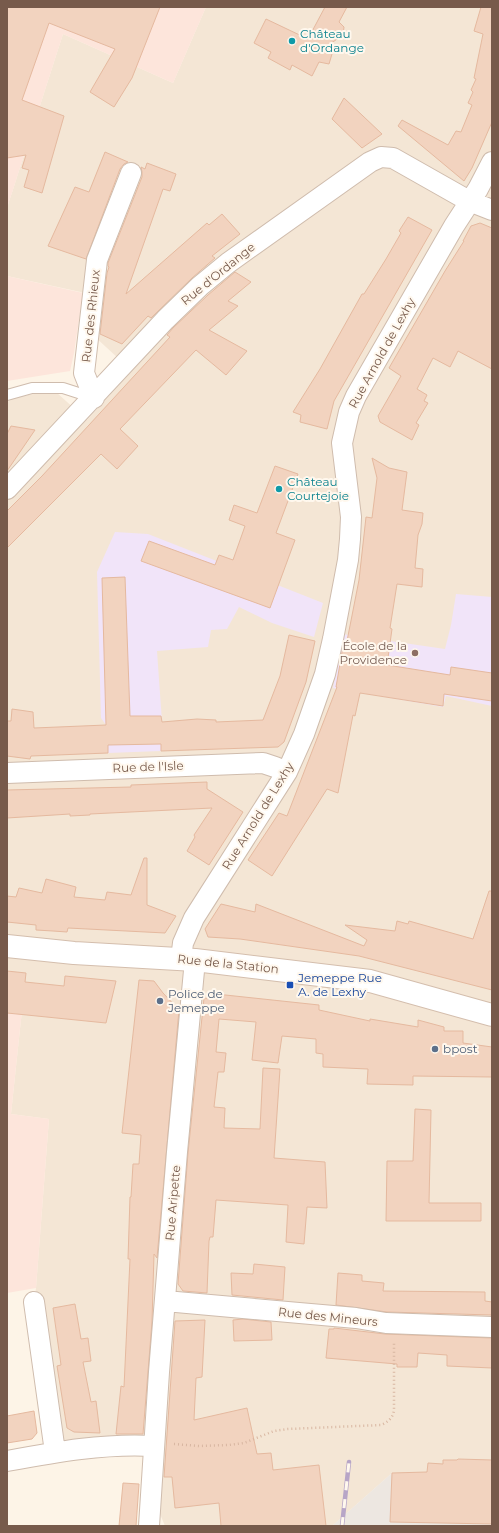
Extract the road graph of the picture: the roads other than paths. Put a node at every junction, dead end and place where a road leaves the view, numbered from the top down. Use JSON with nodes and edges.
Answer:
{"nodes":[{"id":1,"x":492,"y":162,"type":"edge"},
{"id":2,"x":131,"y":173,"type":"dead end"},
{"id":3,"x":469,"y":201,"type":"junction"},
{"id":4,"x":492,"y":210,"type":"edge"},
{"id":5,"x":7,"y":395,"type":"edge"},
{"id":6,"x":94,"y":398,"type":"junction"},
{"id":7,"x":7,"y":489,"type":"edge"},
{"id":8,"x":287,"y":772,"type":"junction"},
{"id":9,"x":7,"y":773,"type":"edge"},
{"id":10,"x":7,"y":946,"type":"edge"},
{"id":11,"x":188,"y":959,"type":"junction"},
{"id":12,"x":492,"y":1015,"type":"edge"},
{"id":13,"x":165,"y":1301,"type":"junction"},
{"id":14,"x":34,"y":1302,"type":"dead end"},
{"id":15,"x":492,"y":1327,"type":"edge"},
{"id":16,"x":154,"y":1444,"type":"junction"},
{"id":17,"x":55,"y":1452,"type":"junction"},
{"id":18,"x":7,"y":1461,"type":"edge"},
{"id":19,"x":149,"y":1526,"type":"edge"}],
"edges":[{"from":1,"to":3,"type":"street","name":"Rue Arnold de Lexhy"},
{"from":2,"to":6,"type":"street","name":"Rue des Rhieux"},
{"from":3,"to":4,"type":"street","name":"Rue d'Ordange"},
{"from":3,"to":6,"type":"street","name":"Rue d'Ordange"},
{"from":3,"to":8,"type":"street","name":"Rue Arnold de Lexhy"},
{"from":5,"to":6,"type":"lane"},
{"from":6,"to":7,"type":"street","name":"Rue d'Ordange"},
{"from":8,"to":9,"type":"street","name":"Rue de l'Isle"},
{"from":8,"to":11,"type":"street","name":"Rue Arnold de Lexhy"},
{"from":10,"to":11,"type":"street","name":"Rue de la Station"},
{"from":11,"to":12,"type":"street","name":"Rue de la Station"},
{"from":11,"to":13,"type":"street","name":"Rue Aripette"},
{"from":13,"to":15,"type":"street","name":"Rue des Mineurs"},
{"from":13,"to":16,"type":"street","name":"Rue Aripette"},
{"from":14,"to":17,"type":"street"},
{"from":16,"to":17,"type":"street"},
{"from":16,"to":19,"type":"street","name":"Rue Aripette"},
{"from":17,"to":18,"type":"street"}]}
